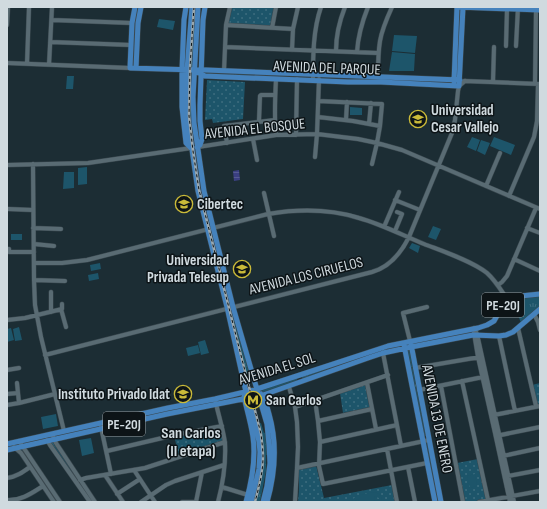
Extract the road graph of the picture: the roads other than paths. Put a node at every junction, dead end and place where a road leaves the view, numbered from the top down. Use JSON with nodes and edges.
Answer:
{"nodes":[{"id":1,"x":8,"y":7,"type":"edge"},
{"id":2,"x":29,"y":7,"type":"edge"},
{"id":3,"x":52,"y":7,"type":"edge"},
{"id":4,"x":135,"y":7,"type":"edge"},
{"id":5,"x":141,"y":7,"type":"edge"},
{"id":6,"x":186,"y":7,"type":"edge"},
{"id":7,"x":192,"y":7,"type":"edge"},
{"id":8,"x":198,"y":7,"type":"edge"},
{"id":9,"x":205,"y":7,"type":"edge"},
{"id":10,"x":230,"y":7,"type":"edge"},
{"id":11,"x":276,"y":7,"type":"edge"},
{"id":12,"x":298,"y":7,"type":"edge"},
{"id":13,"x":321,"y":7,"type":"edge"},
{"id":14,"x":345,"y":7,"type":"edge"},
{"id":15,"x":368,"y":7,"type":"edge"},
{"id":16,"x":392,"y":7,"type":"edge"},
{"id":17,"x":459,"y":7,"type":"edge"},
{"id":18,"x":518,"y":8,"type":"edge"},
{"id":19,"x":507,"y":9,"type":"junction"},
{"id":20,"x":538,"y":10,"type":"edge"},
{"id":21,"x":52,"y":20,"type":"junction"},
{"id":22,"x":132,"y":23,"type":"junction"},
{"id":23,"x":7,"y":25,"type":"edge"},
{"id":24,"x":226,"y":25,"type":"junction"},
{"id":25,"x":272,"y":28,"type":"junction"},
{"id":26,"x":293,"y":29,"type":"junction"},
{"id":27,"x":50,"y":42,"type":"junction"},
{"id":28,"x":131,"y":45,"type":"junction"},
{"id":29,"x":506,"y":46,"type":"dead end"},
{"id":30,"x":516,"y":46,"type":"dead end"},
{"id":31,"x":225,"y":47,"type":"junction"},
{"id":32,"x":494,"y":47,"type":"dead end"},
{"id":33,"x":292,"y":50,"type":"junction"},
{"id":34,"x":313,"y":50,"type":"junction"},
{"id":35,"x":336,"y":51,"type":"junction"},
{"id":36,"x":357,"y":52,"type":"junction"},
{"id":37,"x":378,"y":53,"type":"junction"},
{"id":38,"x":7,"y":63,"type":"edge"},
{"id":39,"x":27,"y":64,"type":"junction"},
{"id":40,"x":49,"y":65,"type":"junction"},
{"id":41,"x":133,"y":68,"type":"junction"},
{"id":42,"x":184,"y":70,"type":"junction"},
{"id":43,"x":194,"y":70,"type":"junction"},
{"id":44,"x":224,"y":70,"type":"junction"},
{"id":45,"x":201,"y":72,"type":"junction"},
{"id":46,"x":316,"y":77,"type":"junction"},
{"id":47,"x":378,"y":77,"type":"junction"},
{"id":48,"x":276,"y":79,"type":"junction"},
{"id":49,"x":297,"y":80,"type":"junction"},
{"id":50,"x":424,"y":81,"type":"junction"},
{"id":51,"x":493,"y":82,"type":"junction"},
{"id":52,"x":458,"y":84,"type":"junction"},
{"id":53,"x":538,"y":84,"type":"edge"},
{"id":54,"x":539,"y":94,"type":"edge"},
{"id":55,"x":275,"y":95,"type":"junction"},
{"id":56,"x":318,"y":101,"type":"junction"},
{"id":57,"x":347,"y":102,"type":"junction"},
{"id":58,"x":371,"y":103,"type":"junction"},
{"id":59,"x":539,"y":108,"type":"edge"},
{"id":60,"x":318,"y":117,"type":"junction"},
{"id":61,"x":275,"y":120,"type":"junction"},
{"id":62,"x":346,"y":120,"type":"junction"},
{"id":63,"x":259,"y":121,"type":"junction"},
{"id":64,"x":538,"y":121,"type":"edge"},
{"id":65,"x":369,"y":124,"type":"junction"},
{"id":66,"x":380,"y":126,"type":"junction"},
{"id":67,"x":317,"y":134,"type":"junction"},
{"id":68,"x":296,"y":135,"type":"junction"},
{"id":69,"x":276,"y":136,"type":"junction"},
{"id":70,"x":253,"y":139,"type":"junction"},
{"id":71,"x":227,"y":143,"type":"junction"},
{"id":72,"x":377,"y":143,"type":"junction"},
{"id":73,"x":197,"y":147,"type":"junction"},
{"id":74,"x":191,"y":148,"type":"junction"},
{"id":75,"x":500,"y":153,"type":"dead end"},
{"id":76,"x":315,"y":156,"type":"dead end"},
{"id":77,"x":257,"y":160,"type":"dead end"},
{"id":78,"x":7,"y":164,"type":"edge"},
{"id":79,"x":33,"y":164,"type":"junction"},
{"id":80,"x":372,"y":164,"type":"dead end"},
{"id":81,"x":439,"y":166,"type":"junction"},
{"id":82,"x":198,"y":171,"type":"junction"},
{"id":83,"x":486,"y":186,"type":"junction"},
{"id":84,"x":399,"y":192,"type":"dead end"},
{"id":85,"x":264,"y":193,"type":"dead end"},
{"id":86,"x":509,"y":196,"type":"junction"},
{"id":87,"x":395,"y":200,"type":"junction"},
{"id":88,"x":538,"y":209,"type":"edge"},
{"id":89,"x":8,"y":210,"type":"dead end"},
{"id":90,"x":33,"y":210,"type":"junction"},
{"id":91,"x":209,"y":210,"type":"junction"},
{"id":92,"x":420,"y":210,"type":"junction"},
{"id":93,"x":203,"y":212,"type":"junction"},
{"id":94,"x":398,"y":212,"type":"dead end"},
{"id":95,"x":268,"y":214,"type":"junction"},
{"id":96,"x":384,"y":227,"type":"junction"},
{"id":97,"x":33,"y":228,"type":"junction"},
{"id":98,"x":214,"y":228,"type":"junction"},
{"id":99,"x":527,"y":228,"type":"junction"},
{"id":100,"x":61,"y":229,"type":"dead end"},
{"id":101,"x":208,"y":230,"type":"junction"},
{"id":102,"x":394,"y":231,"type":"junction"},
{"id":103,"x":540,"y":233,"type":"edge"},
{"id":104,"x":274,"y":236,"type":"dead end"},
{"id":105,"x":409,"y":237,"type":"junction"},
{"id":106,"x":34,"y":244,"type":"junction"},
{"id":107,"x":54,"y":246,"type":"dead end"},
{"id":108,"x":7,"y":248,"type":"edge"},
{"id":109,"x":34,"y":252,"type":"junction"},
{"id":110,"x":514,"y":259,"type":"junction"},
{"id":111,"x":34,"y":263,"type":"junction"},
{"id":112,"x":540,"y":269,"type":"edge"},
{"id":113,"x":34,"y":280,"type":"junction"},
{"id":114,"x":65,"y":281,"type":"dead end"},
{"id":115,"x":498,"y":285,"type":"junction"},
{"id":116,"x":51,"y":292,"type":"dead end"},
{"id":117,"x":540,"y":294,"type":"edge"},
{"id":118,"x":507,"y":299,"type":"junction"},
{"id":119,"x":234,"y":307,"type":"junction"},
{"id":120,"x":427,"y":307,"type":"dead end"},
{"id":121,"x":227,"y":308,"type":"junction"},
{"id":122,"x":540,"y":309,"type":"edge"},
{"id":123,"x":51,"y":312,"type":"junction"},
{"id":124,"x":534,"y":314,"type":"junction"},
{"id":125,"x":36,"y":316,"type":"junction"},
{"id":126,"x":7,"y":320,"type":"edge"},
{"id":127,"x":66,"y":327,"type":"dead end"},
{"id":128,"x":474,"y":328,"type":"junction"},
{"id":129,"x":518,"y":328,"type":"junction"},
{"id":130,"x":540,"y":330,"type":"edge"},
{"id":131,"x":475,"y":334,"type":"junction"},
{"id":132,"x":499,"y":336,"type":"junction"},
{"id":133,"x":403,"y":342,"type":"junction"},
{"id":134,"x":411,"y":344,"type":"junction"},
{"id":135,"x":404,"y":348,"type":"junction"},
{"id":136,"x":383,"y":353,"type":"junction"},
{"id":137,"x":45,"y":356,"type":"junction"},
{"id":138,"x":479,"y":357,"type":"junction"},
{"id":139,"x":19,"y":368,"type":"dead end"},
{"id":140,"x":415,"y":368,"type":"junction"},
{"id":141,"x":7,"y":370,"type":"edge"},
{"id":142,"x":388,"y":375,"type":"junction"},
{"id":143,"x":299,"y":376,"type":"junction"},
{"id":144,"x":483,"y":378,"type":"junction"},
{"id":145,"x":462,"y":381,"type":"junction"},
{"id":146,"x":17,"y":382,"type":"dead end"},
{"id":147,"x":302,"y":382,"type":"junction"},
{"id":148,"x":367,"y":383,"type":"junction"},
{"id":149,"x":441,"y":386,"type":"junction"},
{"id":150,"x":289,"y":387,"type":"junction"},
{"id":151,"x":257,"y":389,"type":"junction"},
{"id":152,"x":419,"y":390,"type":"junction"},
{"id":153,"x":245,"y":392,"type":"junction"},
{"id":154,"x":18,"y":393,"type":"junction"},
{"id":155,"x":7,"y":394,"type":"edge"},
{"id":156,"x":55,"y":394,"type":"junction"},
{"id":157,"x":261,"y":396,"type":"junction"},
{"id":158,"x":246,"y":399,"type":"junction"},
{"id":159,"x":315,"y":400,"type":"junction"},
{"id":160,"x":216,"y":402,"type":"junction"},
{"id":161,"x":19,"y":403,"type":"junction"},
{"id":162,"x":7,"y":405,"type":"edge"},
{"id":163,"x":538,"y":406,"type":"edge"},
{"id":164,"x":294,"y":407,"type":"junction"},
{"id":165,"x":372,"y":409,"type":"junction"},
{"id":166,"x":515,"y":410,"type":"junction"},
{"id":167,"x":494,"y":415,"type":"junction"},
{"id":168,"x":318,"y":421,"type":"junction"},
{"id":169,"x":397,"y":425,"type":"junction"},
{"id":170,"x":101,"y":426,"type":"junction"},
{"id":171,"x":222,"y":426,"type":"junction"},
{"id":172,"x":540,"y":427,"type":"edge"},
{"id":173,"x":376,"y":429,"type":"junction"},
{"id":174,"x":64,"y":431,"type":"junction"},
{"id":175,"x":52,"y":434,"type":"junction"},
{"id":176,"x":46,"y":435,"type":"junction"},
{"id":177,"x":497,"y":436,"type":"junction"},
{"id":178,"x":54,"y":440,"type":"junction"},
{"id":179,"x":48,"y":441,"type":"junction"},
{"id":180,"x":426,"y":441,"type":"junction"},
{"id":181,"x":16,"y":442,"type":"junction"},
{"id":182,"x":225,"y":442,"type":"junction"},
{"id":183,"x":320,"y":442,"type":"junction"},
{"id":184,"x":7,"y":444,"type":"edge"},
{"id":185,"x":401,"y":446,"type":"junction"},
{"id":186,"x":24,"y":447,"type":"junction"},
{"id":187,"x":540,"y":448,"type":"edge"},
{"id":188,"x":16,"y":449,"type":"junction"},
{"id":189,"x":387,"y":449,"type":"junction"},
{"id":190,"x":7,"y":450,"type":"edge"},
{"id":191,"x":107,"y":451,"type":"junction"},
{"id":192,"x":503,"y":456,"type":"junction"},
{"id":193,"x":427,"y":462,"type":"junction"},
{"id":194,"x":319,"y":463,"type":"junction"},
{"id":195,"x":224,"y":465,"type":"junction"},
{"id":196,"x":30,"y":467,"type":"junction"},
{"id":197,"x":408,"y":467,"type":"junction"},
{"id":198,"x":297,"y":468,"type":"junction"},
{"id":199,"x":134,"y":470,"type":"junction"},
{"id":200,"x":391,"y":470,"type":"junction"},
{"id":201,"x":540,"y":470,"type":"edge"},
{"id":202,"x":202,"y":472,"type":"junction"},
{"id":203,"x":111,"y":474,"type":"junction"},
{"id":204,"x":104,"y":475,"type":"junction"},
{"id":205,"x":508,"y":476,"type":"junction"},
{"id":206,"x":7,"y":478,"type":"edge"},
{"id":207,"x":140,"y":479,"type":"junction"},
{"id":208,"x":80,"y":480,"type":"junction"},
{"id":209,"x":43,"y":486,"type":"junction"},
{"id":210,"x":222,"y":487,"type":"junction"},
{"id":211,"x":540,"y":491,"type":"edge"},
{"id":212,"x":117,"y":494,"type":"junction"},
{"id":213,"x":248,"y":495,"type":"junction"},
{"id":214,"x":151,"y":496,"type":"junction"},
{"id":215,"x":510,"y":496,"type":"junction"},
{"id":216,"x":24,"y":498,"type":"junction"},
{"id":217,"x":7,"y":500,"type":"edge"},
{"id":218,"x":488,"y":500,"type":"junction"},
{"id":219,"x":26,"y":502,"type":"edge"},
{"id":220,"x":54,"y":502,"type":"edge"},
{"id":221,"x":60,"y":502,"type":"edge"},
{"id":222,"x":90,"y":502,"type":"edge"},
{"id":223,"x":95,"y":502,"type":"edge"},
{"id":224,"x":123,"y":502,"type":"edge"},
{"id":225,"x":141,"y":502,"type":"edge"},
{"id":226,"x":155,"y":502,"type":"edge"},
{"id":227,"x":182,"y":502,"type":"edge"},
{"id":228,"x":195,"y":502,"type":"edge"},
{"id":229,"x":218,"y":502,"type":"edge"},
{"id":230,"x":246,"y":502,"type":"edge"},
{"id":231,"x":251,"y":502,"type":"edge"},
{"id":232,"x":263,"y":502,"type":"edge"},
{"id":233,"x":267,"y":502,"type":"edge"},
{"id":234,"x":295,"y":502,"type":"edge"},
{"id":235,"x":396,"y":502,"type":"edge"},
{"id":236,"x":415,"y":502,"type":"edge"},
{"id":237,"x":435,"y":502,"type":"edge"},
{"id":238,"x":441,"y":502,"type":"edge"},
{"id":239,"x":463,"y":502,"type":"edge"},
{"id":240,"x":479,"y":502,"type":"edge"},
{"id":241,"x":510,"y":502,"type":"edge"},
{"id":242,"x":514,"y":502,"type":"edge"}],
"edges":[{"from":1,"to":23,"type":"street"},
{"from":2,"to":39,"type":"street"},
{"from":3,"to":21,"type":"street"},
{"from":4,"to":22,"type":"main road"},
{"from":5,"to":41,"type":"main road"},
{"from":6,"to":42,"type":"main road"},
{"from":7,"to":42,"type":"main road"},
{"from":8,"to":43,"type":"main road"},
{"from":9,"to":45,"type":"main road"},
{"from":10,"to":24,"type":"street"},
{"from":11,"to":25,"type":"street"},
{"from":12,"to":26,"type":"street"},
{"from":13,"to":34,"type":"street"},
{"from":14,"to":35,"type":"street"},
{"from":15,"to":36,"type":"street"},
{"from":16,"to":37,"type":"street"},
{"from":17,"to":19,"type":"main road"},
{"from":17,"to":52,"type":"main road","name":"AVENIDA LOS CIRUELOS"},
{"from":18,"to":19,"type":"main road"},
{"from":18,"to":20,"type":"main road"},
{"from":18,"to":30,"type":"street"},
{"from":19,"to":29,"type":"street"},
{"from":20,"to":53,"type":"street"},
{"from":21,"to":22,"type":"street"},
{"from":21,"to":27,"type":"street"},
{"from":22,"to":28,"type":"main road"},
{"from":24,"to":25,"type":"street"},
{"from":24,"to":31,"type":"street"},
{"from":25,"to":26,"type":"street"},
{"from":26,"to":33,"type":"street"},
{"from":27,"to":28,"type":"street"},
{"from":27,"to":40,"type":"street"},
{"from":28,"to":41,"type":"main road"},
{"from":31,"to":33,"type":"street"},
{"from":31,"to":44,"type":"street"},
{"from":32,"to":51,"type":"street"},
{"from":33,"to":34,"type":"street"},
{"from":34,"to":35,"type":"street"},
{"from":34,"to":46,"type":"street"},
{"from":35,"to":36,"type":"street"},
{"from":36,"to":37,"type":"street"},
{"from":37,"to":47,"type":"street"},
{"from":38,"to":39,"type":"street","name":"AVENIDA DEL PARQUE"},
{"from":39,"to":40,"type":"street","name":"AVENIDA DEL PARQUE"},
{"from":40,"to":41,"type":"street","name":"AVENIDA DEL PARQUE"},
{"from":41,"to":42,"type":"main road","name":"AVENIDA DEL PARQUE"},
{"from":42,"to":43,"type":"main road","name":"AVENIDA DEL PARQUE"},
{"from":42,"to":74,"type":"main road"},
{"from":43,"to":45,"type":"main road","name":"AVENIDA DEL PARQUE"},
{"from":43,"to":73,"type":"main road"},
{"from":44,"to":45,"type":"main road","name":"AVENIDA DEL PARQUE"},
{"from":44,"to":46,"type":"main road","name":"AVENIDA DEL PARQUE"},
{"from":45,"to":48,"type":"main road","name":"AVENIDA DEL PARQUE"},
{"from":45,"to":73,"type":"main road"},
{"from":46,"to":47,"type":"main road","name":"AVENIDA DEL PARQUE"},
{"from":46,"to":49,"type":"main road","name":"AVENIDA DEL PARQUE"},
{"from":46,"to":50,"type":"main road","name":"AVENIDA DEL PARQUE"},
{"from":46,"to":56,"type":"street"},
{"from":47,"to":50,"type":"main road","name":"AVENIDA DEL PARQUE"},
{"from":48,"to":49,"type":"main road","name":"AVENIDA DEL PARQUE"},
{"from":48,"to":55,"type":"street"},
{"from":49,"to":68,"type":"street"},
{"from":50,"to":52,"type":"main road","name":"AVENIDA DEL PARQUE"},
{"from":51,"to":52,"type":"street"},
{"from":51,"to":53,"type":"street"},
{"from":52,"to":81,"type":"street","name":"AVENIDA LOS CIRUELOS"},
{"from":53,"to":54,"type":"street"},
{"from":54,"to":59,"type":"street"},
{"from":55,"to":61,"type":"street"},
{"from":55,"to":63,"type":"street"},
{"from":56,"to":57,"type":"street"},
{"from":56,"to":60,"type":"street"},
{"from":57,"to":58,"type":"street"},
{"from":57,"to":62,"type":"street"},
{"from":58,"to":65,"type":"street"},
{"from":58,"to":66,"type":"street"},
{"from":59,"to":64,"type":"street"},
{"from":60,"to":62,"type":"street"},
{"from":60,"to":67,"type":"street"},
{"from":61,"to":63,"type":"street"},
{"from":61,"to":69,"type":"street"},
{"from":62,"to":65,"type":"street"},
{"from":63,"to":71,"type":"street"},
{"from":64,"to":86,"type":"street"},
{"from":65,"to":66,"type":"street"},
{"from":66,"to":72,"type":"street"},
{"from":67,"to":68,"type":"street","name":"AVENIDA EL BOSQUE"},
{"from":67,"to":72,"type":"street","name":"AVENIDA EL BOSQUE"},
{"from":67,"to":76,"type":"street"},
{"from":68,"to":69,"type":"street","name":"AVENIDA EL BOSQUE"},
{"from":69,"to":70,"type":"street","name":"AVENIDA EL BOSQUE"},
{"from":70,"to":71,"type":"street","name":"AVENIDA EL BOSQUE"},
{"from":70,"to":77,"type":"street"},
{"from":71,"to":73,"type":"street","name":"AVENIDA EL BOSQUE"},
{"from":72,"to":80,"type":"street"},
{"from":72,"to":81,"type":"street","name":"AVENIDA EL BOSQUE"},
{"from":73,"to":74,"type":"street","name":"AVENIDA EL BOSQUE"},
{"from":73,"to":82,"type":"main road"},
{"from":74,"to":79,"type":"street","name":"AVENIDA EL BOSQUE"},
{"from":74,"to":82,"type":"main road"},
{"from":75,"to":83,"type":"street"},
{"from":78,"to":79,"type":"street","name":"AVENIDA EL BOSQUE"},
{"from":79,"to":90,"type":"street"},
{"from":81,"to":83,"type":"street","name":"AVENIDA EL BOSQUE"},
{"from":81,"to":92,"type":"street","name":"AVENIDA LOS CIRUELOS"},
{"from":82,"to":91,"type":"main road"},
{"from":82,"to":93,"type":"main road"},
{"from":83,"to":86,"type":"street","name":"AVENIDA EL BOSQUE"},
{"from":84,"to":87,"type":"street"},
{"from":85,"to":95,"type":"street"},
{"from":86,"to":88,"type":"street","name":"AVENIDA EL BOSQUE"},
{"from":87,"to":92,"type":"street"},
{"from":87,"to":96,"type":"street"},
{"from":88,"to":99,"type":"street"},
{"from":89,"to":90,"type":"street"},
{"from":90,"to":97,"type":"street"},
{"from":91,"to":93,"type":"main road"},
{"from":91,"to":98,"type":"main road"},
{"from":92,"to":105,"type":"street","name":"AVENIDA LOS CIRUELOS"},
{"from":93,"to":101,"type":"main road"},
{"from":94,"to":102,"type":"street"},
{"from":95,"to":96,"type":"street"},
{"from":95,"to":98,"type":"street"},
{"from":95,"to":104,"type":"street"},
{"from":96,"to":102,"type":"street"},
{"from":97,"to":100,"type":"street"},
{"from":97,"to":106,"type":"street"},
{"from":98,"to":101,"type":"street"},
{"from":98,"to":119,"type":"main road"},
{"from":99,"to":103,"type":"street"},
{"from":99,"to":110,"type":"street"},
{"from":101,"to":111,"type":"street"},
{"from":101,"to":121,"type":"main road"},
{"from":102,"to":105,"type":"street"},
{"from":105,"to":115,"type":"street"},
{"from":105,"to":119,"type":"street","name":"AVENIDA LOS CIRUELOS"},
{"from":106,"to":107,"type":"street"},
{"from":106,"to":109,"type":"street"},
{"from":108,"to":109,"type":"street"},
{"from":109,"to":111,"type":"street"},
{"from":110,"to":112,"type":"street"},
{"from":110,"to":115,"type":"street"},
{"from":111,"to":113,"type":"street"},
{"from":113,"to":114,"type":"street"},
{"from":113,"to":125,"type":"street"},
{"from":115,"to":118,"type":"street"},
{"from":116,"to":123,"type":"street"},
{"from":117,"to":118,"type":"main road","number":"PE-20J"},
{"from":118,"to":128,"type":"main road","name":"AVENIDA EL SOL","number":"PE-20J"},
{"from":119,"to":121,"type":"street","name":"AVENIDA LOS CIRUELOS"},
{"from":119,"to":151,"type":"main road"},
{"from":120,"to":134,"type":"street"},
{"from":121,"to":137,"type":"street","name":"AVENIDA LOS CIRUELOS"},
{"from":121,"to":153,"type":"main road"},
{"from":122,"to":124,"type":"main road","name":"AVENIDA EL SOL"},
{"from":123,"to":125,"type":"street"},
{"from":123,"to":127,"type":"street"},
{"from":124,"to":129,"type":"main road","name":"AVENIDA EL SOL"},
{"from":124,"to":130,"type":"street"},
{"from":125,"to":126,"type":"street"},
{"from":125,"to":137,"type":"street"},
{"from":128,"to":131,"type":"street"},
{"from":128,"to":134,"type":"main road","name":"AVENIDA EL SOL","number":"PE-20J"},
{"from":129,"to":132,"type":"main road","name":"AVENIDA EL SOL"},
{"from":129,"to":163,"type":"street"},
{"from":131,"to":132,"type":"main road","name":"AVENIDA EL SOL"},
{"from":131,"to":134,"type":"main road","name":"AVENIDA EL SOL","number":"PE-20J"},
{"from":131,"to":138,"type":"street"},
{"from":132,"to":166,"type":"street"},
{"from":133,"to":134,"type":"main road","name":"AVENIDA EL SOL","number":"PE-20J"},
{"from":133,"to":135,"type":"main road","name":"AVENIDA 13 DE ENERO"},
{"from":133,"to":143,"type":"main road","name":"AVENIDA EL SOL","number":"PE-20J"},
{"from":134,"to":135,"type":"main road","name":"AVENIDA EL SOL","number":"PE-20J"},
{"from":134,"to":140,"type":"main road","name":"AVENIDA 13 DE ENERO"},
{"from":135,"to":136,"type":"main road","name":"AVENIDA EL SOL","number":"PE-20J"},
{"from":135,"to":180,"type":"main road","name":"AVENIDA 13 DE ENERO"},
{"from":136,"to":142,"type":"street"},
{"from":136,"to":147,"type":"main road","name":"AVENIDA EL SOL","number":"PE-20J"},
{"from":137,"to":156,"type":"street"},
{"from":138,"to":140,"type":"street"},
{"from":138,"to":144,"type":"street"},
{"from":138,"to":167,"type":"street"},
{"from":139,"to":141,"type":"street"},
{"from":140,"to":152,"type":"main road","name":"AVENIDA 13 DE ENERO"},
{"from":142,"to":148,"type":"street"},
{"from":142,"to":169,"type":"street"},
{"from":143,"to":147,"type":"main road"},
{"from":143,"to":151,"type":"main road","name":"AVENIDA EL SOL","number":"PE-20J"},
{"from":144,"to":145,"type":"street"},
{"from":144,"to":177,"type":"street"},
{"from":145,"to":149,"type":"street"},
{"from":145,"to":218,"type":"street"},
{"from":146,"to":154,"type":"street"},
{"from":147,"to":150,"type":"main road","name":"AVENIDA EL SOL","number":"PE-20J"},
{"from":148,"to":159,"type":"street"},
{"from":148,"to":165,"type":"street"},
{"from":149,"to":152,"type":"street"},
{"from":149,"to":239,"type":"street"},
{"from":150,"to":157,"type":"main road","name":"AVENIDA EL SOL","number":"PE-20J"},
{"from":150,"to":164,"type":"street"},
{"from":151,"to":153,"type":"main road","name":"AVENIDA EL SOL","number":"PE-20J"},
{"from":151,"to":157,"type":"main road"},
{"from":152,"to":180,"type":"main road","name":"AVENIDA 13 DE ENERO"},
{"from":153,"to":158,"type":"main road"},
{"from":153,"to":160,"type":"main road","name":"AVENIDA EL SOL","number":"PE-20J"},
{"from":154,"to":155,"type":"street"},
{"from":154,"to":161,"type":"street"},
{"from":156,"to":161,"type":"street"},
{"from":156,"to":174,"type":"street"},
{"from":157,"to":158,"type":"main road","name":"AVENIDA EL SOL","number":"PE-20J"},
{"from":157,"to":232,"type":"main road"},
{"from":157,"to":233,"type":"main road"},
{"from":158,"to":160,"type":"main road","name":"AVENIDA EL SOL","number":"PE-20J"},
{"from":158,"to":213,"type":"main road"},
{"from":158,"to":231,"type":"main road"},
{"from":159,"to":164,"type":"street"},
{"from":159,"to":168,"type":"street"},
{"from":160,"to":170,"type":"main road","name":"AVENIDA EL SOL","number":"PE-20J"},
{"from":160,"to":171,"type":"street"},
{"from":161,"to":162,"type":"street"},
{"from":163,"to":166,"type":"street"},
{"from":164,"to":198,"type":"street"},
{"from":165,"to":168,"type":"street"},
{"from":165,"to":173,"type":"street"},
{"from":166,"to":167,"type":"street"},
{"from":167,"to":177,"type":"street"},
{"from":168,"to":183,"type":"street"},
{"from":169,"to":173,"type":"street"},
{"from":169,"to":185,"type":"street"},
{"from":170,"to":174,"type":"main road","name":"AVENIDA EL SOL","number":"PE-20J"},
{"from":170,"to":178,"type":"main road","name":"AVENIDA EL SOL","number":"PE-20J"},
{"from":170,"to":191,"type":"street"},
{"from":171,"to":182,"type":"street"},
{"from":171,"to":191,"type":"street"},
{"from":172,"to":177,"type":"street"},
{"from":173,"to":183,"type":"street"},
{"from":174,"to":175,"type":"main road","name":"AVENIDA EL SOL","number":"PE-20J"},
{"from":175,"to":176,"type":"main road","name":"AVENIDA EL SOL","number":"PE-20J"},
{"from":175,"to":178,"type":"street"},
{"from":176,"to":179,"type":"street"},
{"from":176,"to":181,"type":"main road","name":"AVENIDA EL SOL","number":"PE-20J"},
{"from":177,"to":192,"type":"street"},
{"from":177,"to":215,"type":"street"},
{"from":178,"to":179,"type":"main road","name":"AVENIDA EL SOL","number":"PE-20J"},
{"from":178,"to":208,"type":"street"},
{"from":179,"to":186,"type":"main road","name":"AVENIDA EL SOL","number":"PE-20J"},
{"from":179,"to":222,"type":"street"},
{"from":180,"to":185,"type":"street"},
{"from":180,"to":193,"type":"main road","name":"AVENIDA 13 DE ENERO"},
{"from":180,"to":238,"type":"main road","name":"AVENIDA 13 DE ENERO"},
{"from":181,"to":184,"type":"main road","name":"AVENIDA EL SOL","number":"PE-20J"},
{"from":181,"to":186,"type":"street"},
{"from":181,"to":188,"type":"street"},
{"from":182,"to":195,"type":"street"},
{"from":182,"to":199,"type":"street"},
{"from":183,"to":194,"type":"street"},
{"from":185,"to":189,"type":"street"},
{"from":186,"to":188,"type":"main road","name":"AVENIDA EL SOL","number":"PE-20J"},
{"from":186,"to":221,"type":"street"},
{"from":187,"to":192,"type":"street"},
{"from":188,"to":190,"type":"main road","name":"AVENIDA EL SOL","number":"PE-20J"},
{"from":188,"to":196,"type":"street"},
{"from":189,"to":194,"type":"street"},
{"from":189,"to":200,"type":"street"},
{"from":191,"to":203,"type":"street"},
{"from":192,"to":205,"type":"street"},
{"from":193,"to":197,"type":"street"},
{"from":193,"to":237,"type":"main road","name":"AVENIDA 13 DE ENERO"},
{"from":194,"to":198,"type":"street"},
{"from":194,"to":200,"type":"street"},
{"from":195,"to":202,"type":"street"},
{"from":195,"to":210,"type":"street"},
{"from":196,"to":206,"type":"street"},
{"from":196,"to":209,"type":"street"},
{"from":197,"to":200,"type":"street"},
{"from":197,"to":236,"type":"street"},
{"from":198,"to":234,"type":"street"},
{"from":199,"to":203,"type":"street"},
{"from":199,"to":207,"type":"street"},
{"from":200,"to":235,"type":"street"},
{"from":201,"to":205,"type":"street"},
{"from":202,"to":214,"type":"street"},
{"from":202,"to":228,"type":"street"},
{"from":203,"to":204,"type":"street"},
{"from":204,"to":208,"type":"street"},
{"from":204,"to":212,"type":"street"},
{"from":205,"to":215,"type":"street"},
{"from":207,"to":212,"type":"street"},
{"from":207,"to":214,"type":"street"},
{"from":208,"to":223,"type":"street"},
{"from":209,"to":216,"type":"street"},
{"from":209,"to":220,"type":"street"},
{"from":210,"to":213,"type":"street"},
{"from":210,"to":229,"type":"street"},
{"from":211,"to":215,"type":"street"},
{"from":212,"to":224,"type":"street"},
{"from":213,"to":230,"type":"main road"},
{"from":214,"to":225,"type":"street"},
{"from":214,"to":226,"type":"street"},
{"from":215,"to":218,"type":"street"},
{"from":215,"to":241,"type":"street"},
{"from":215,"to":242,"type":"street"},
{"from":216,"to":217,"type":"street"},
{"from":216,"to":219,"type":"street"},
{"from":218,"to":240,"type":"street"},
{"from":227,"to":228,"type":"street"}]}
